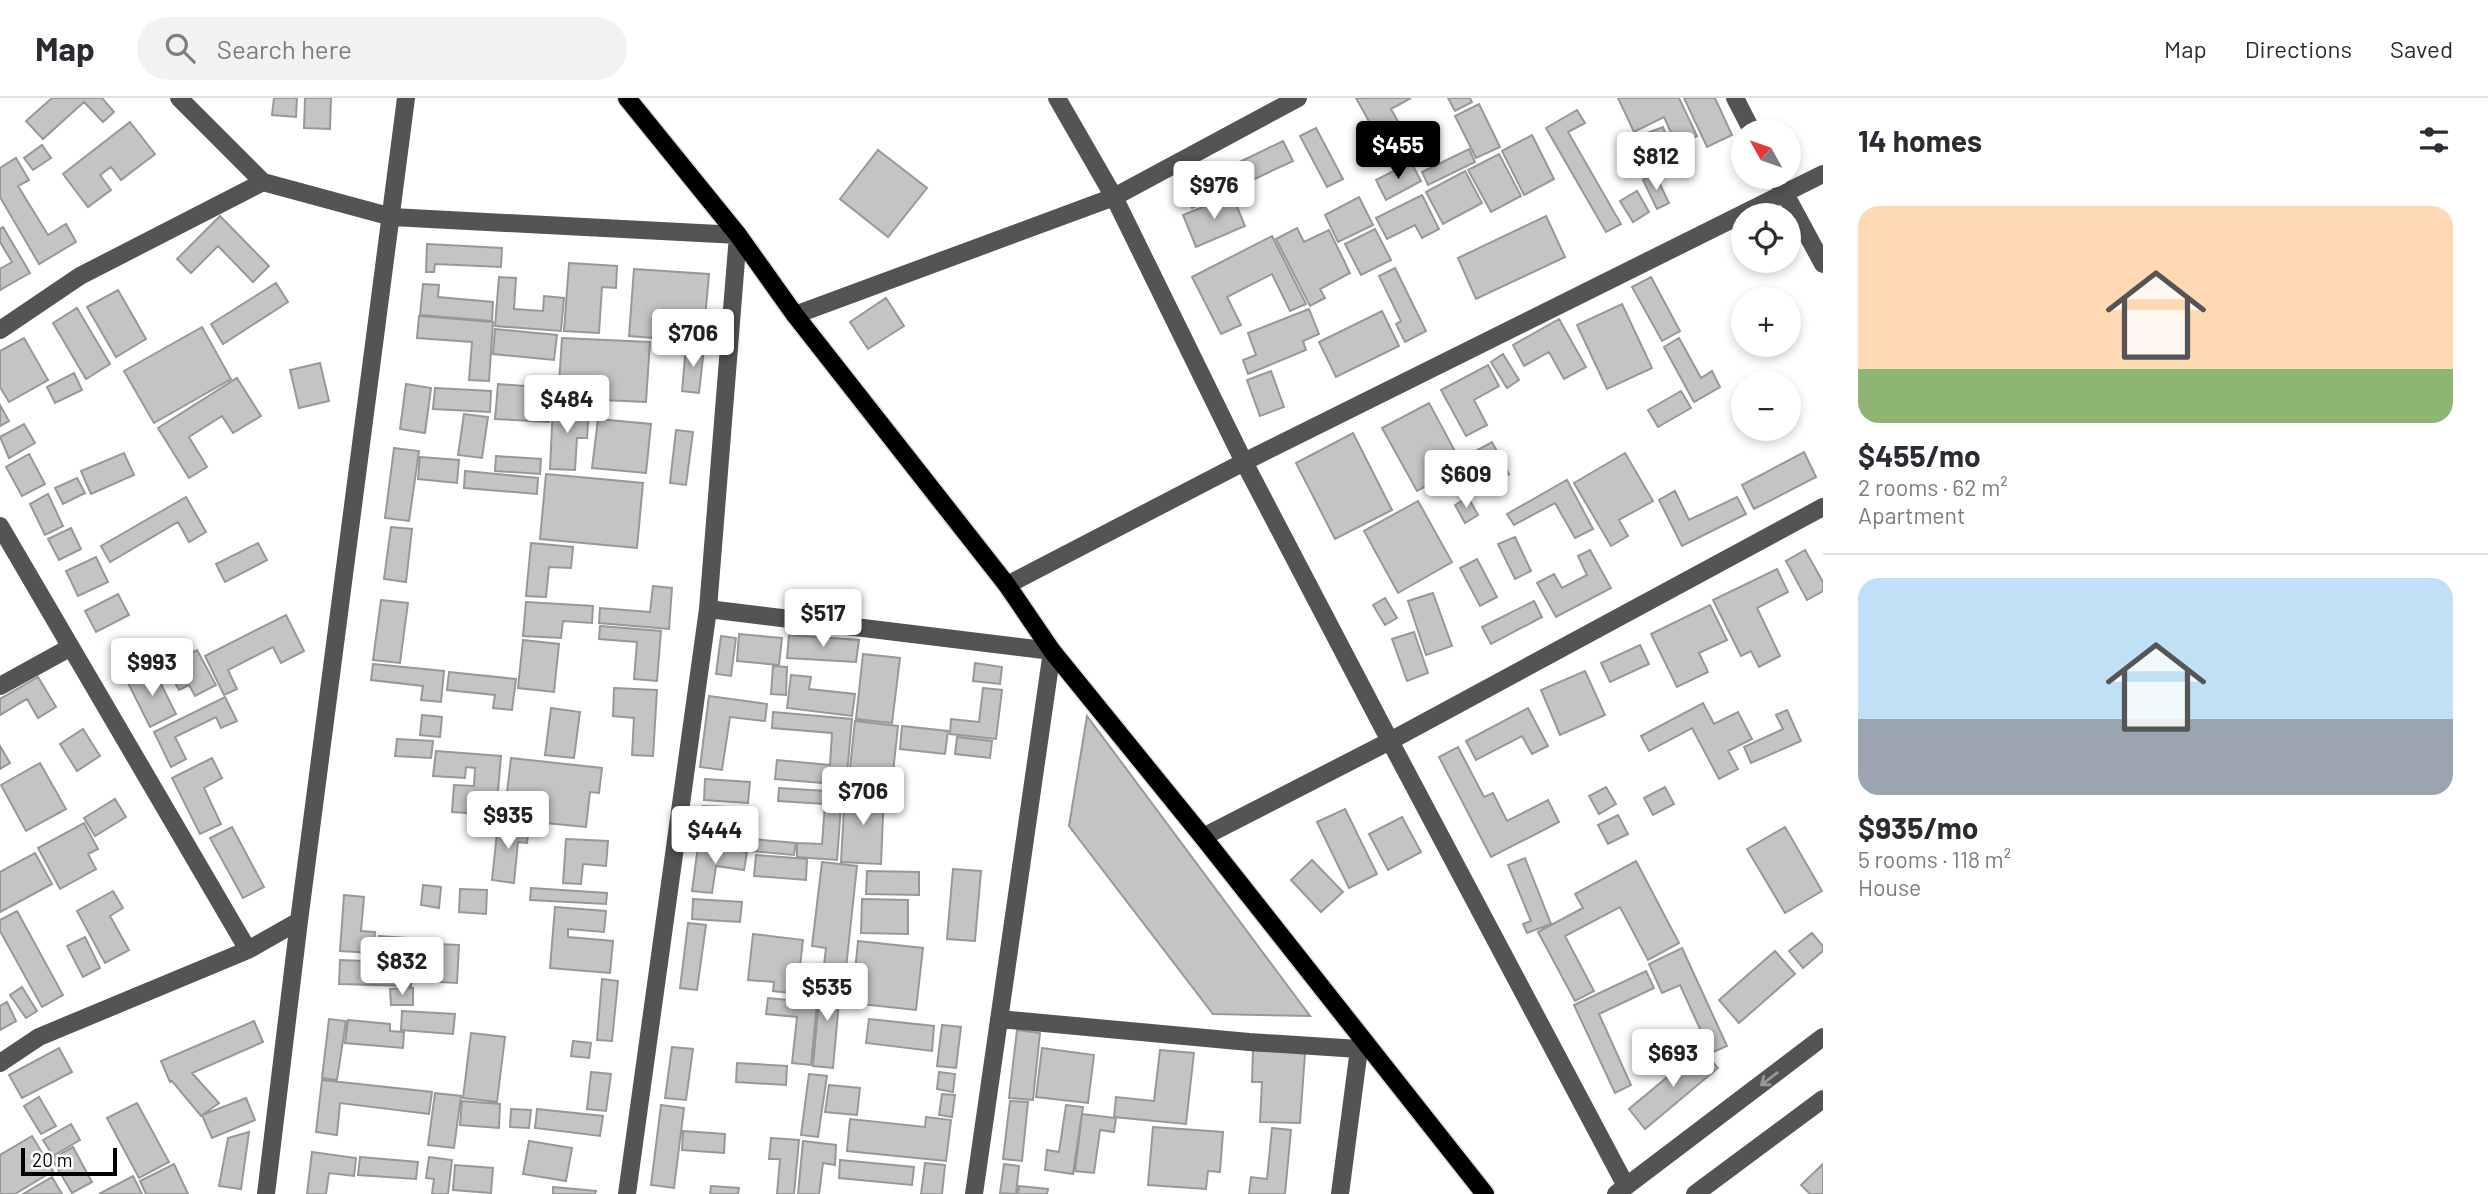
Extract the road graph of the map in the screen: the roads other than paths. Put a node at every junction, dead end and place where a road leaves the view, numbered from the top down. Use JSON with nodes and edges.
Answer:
{"nodes":[{"id":1,"x":178,"y":98,"type":"edge"},
{"id":2,"x":406,"y":98,"type":"edge"},
{"id":3,"x":627,"y":98,"type":"edge"},
{"id":4,"x":1058,"y":98,"type":"edge"},
{"id":5,"x":1298,"y":98,"type":"edge"},
{"id":6,"x":1735,"y":98,"type":"edge"},
{"id":7,"x":1746,"y":119,"type":"edge"},
{"id":8,"x":1823,"y":174,"type":"edge"},
{"id":9,"x":263,"y":182,"type":"junction"},
{"id":10,"x":1782,"y":189,"type":"edge"},
{"id":11,"x":1785,"y":194,"type":"junction"},
{"id":12,"x":1114,"y":197,"type":"junction"},
{"id":13,"x":392,"y":217,"type":"junction"},
{"id":14,"x":738,"y":235,"type":"junction"},
{"id":15,"x":1823,"y":264,"type":"edge"},
{"id":16,"x":796,"y":315,"type":"junction"},
{"id":17,"x":0,"y":330,"type":"edge"},
{"id":18,"x":1244,"y":461,"type":"junction"},
{"id":19,"x":1823,"y":507,"type":"edge"},
{"id":20,"x":0,"y":526,"type":"edge"},
{"id":21,"x":1007,"y":585,"type":"junction"},
{"id":22,"x":708,"y":609,"type":"junction"},
{"id":23,"x":71,"y":647,"type":"junction"},
{"id":24,"x":1052,"y":651,"type":"junction"},
{"id":25,"x":0,"y":686,"type":"edge"},
{"id":26,"x":1390,"y":741,"type":"junction"},
{"id":27,"x":1203,"y":837,"type":"junction"},
{"id":28,"x":299,"y":921,"type":"junction"},
{"id":29,"x":248,"y":950,"type":"junction"},
{"id":30,"x":999,"y":1019,"type":"junction"},
{"id":31,"x":1823,"y":1037,"type":"edge"},
{"id":32,"x":1362,"y":1045,"type":"junction"},
{"id":33,"x":0,"y":1063,"type":"edge"},
{"id":34,"x":1823,"y":1098,"type":"edge"},
{"id":35,"x":1621,"y":1190,"type":"edge"},
{"id":36,"x":266,"y":1194,"type":"edge"},
{"id":37,"x":627,"y":1194,"type":"edge"},
{"id":38,"x":975,"y":1194,"type":"edge"},
{"id":39,"x":1340,"y":1194,"type":"edge"},
{"id":40,"x":1485,"y":1194,"type":"edge"},
{"id":41,"x":1695,"y":1194,"type":"edge"}],
"edges":[{"from":1,"to":9,"type":"street"},
{"from":2,"to":13,"type":"street"},
{"from":3,"to":14,"type":"main road"},
{"from":4,"to":12,"type":"street"},
{"from":5,"to":12,"type":"street"},
{"from":6,"to":7,"type":"street"},
{"from":8,"to":11,"type":"street"},
{"from":9,"to":13,"type":"street"},
{"from":9,"to":17,"type":"street"},
{"from":10,"to":11,"type":"street"},
{"from":11,"to":15,"type":"street"},
{"from":11,"to":18,"type":"street"},
{"from":12,"to":16,"type":"street"},
{"from":12,"to":18,"type":"street"},
{"from":13,"to":14,"type":"street"},
{"from":13,"to":28,"type":"street"},
{"from":14,"to":16,"type":"main road"},
{"from":14,"to":22,"type":"street"},
{"from":16,"to":21,"type":"main road"},
{"from":18,"to":21,"type":"street"},
{"from":18,"to":26,"type":"street"},
{"from":19,"to":26,"type":"street"},
{"from":20,"to":23,"type":"street"},
{"from":21,"to":24,"type":"main road"},
{"from":22,"to":24,"type":"street"},
{"from":22,"to":37,"type":"street"},
{"from":23,"to":25,"type":"street"},
{"from":23,"to":29,"type":"street"},
{"from":24,"to":27,"type":"main road"},
{"from":24,"to":30,"type":"street"},
{"from":26,"to":27,"type":"street"},
{"from":26,"to":35,"type":"street"},
{"from":27,"to":32,"type":"main road"},
{"from":28,"to":29,"type":"street"},
{"from":28,"to":36,"type":"street"},
{"from":29,"to":33,"type":"street"},
{"from":30,"to":32,"type":"street"},
{"from":30,"to":38,"type":"street"},
{"from":31,"to":35,"type":"street","one_way":true},
{"from":32,"to":39,"type":"street"},
{"from":32,"to":40,"type":"main road"},
{"from":34,"to":41,"type":"street"}]}
